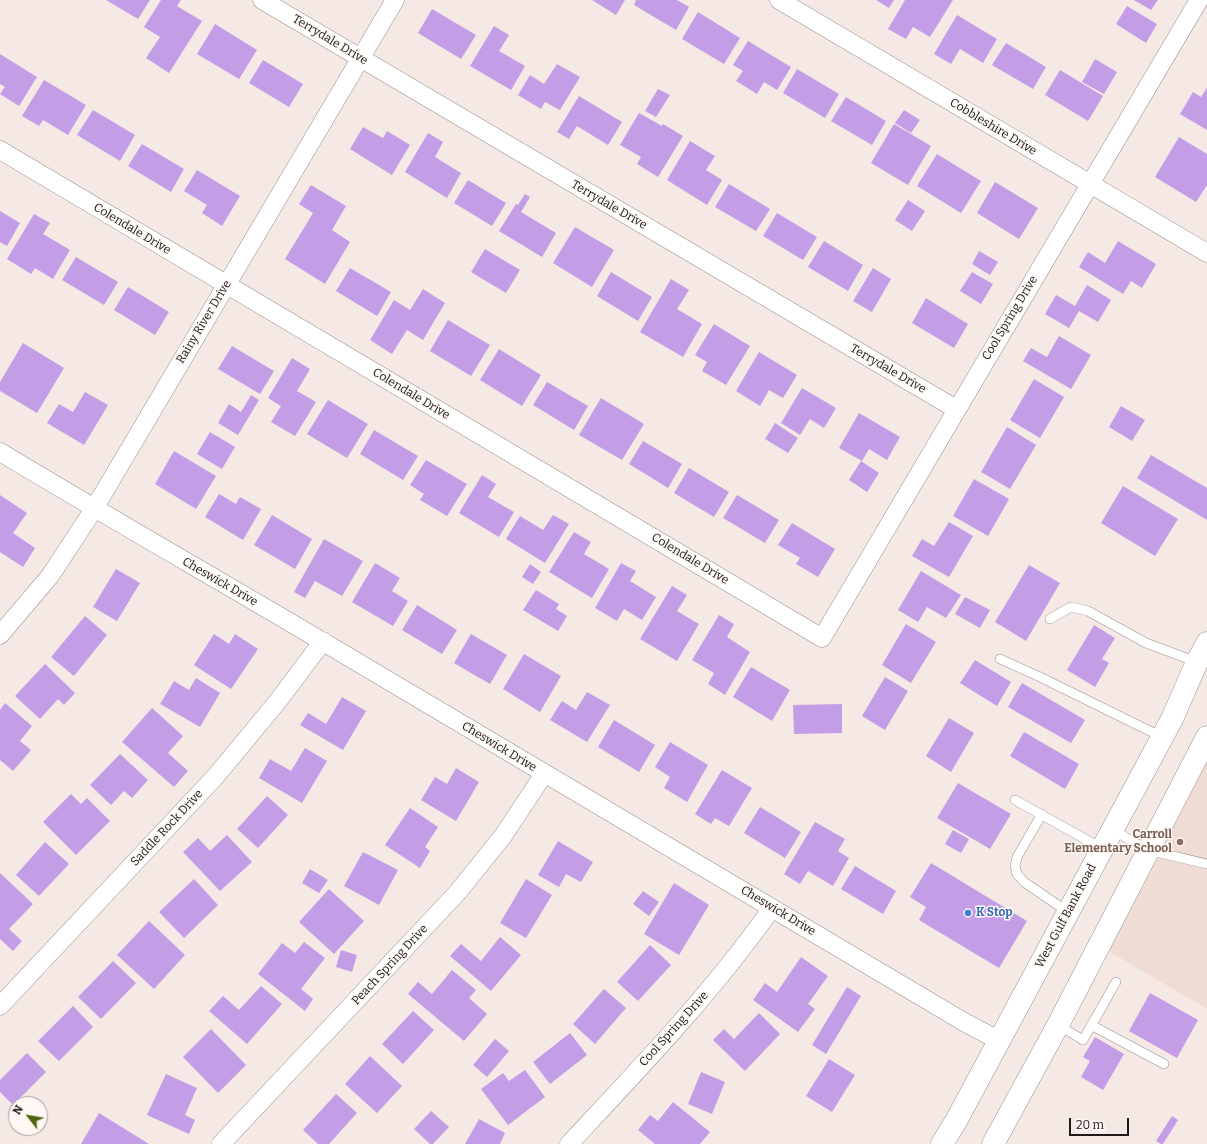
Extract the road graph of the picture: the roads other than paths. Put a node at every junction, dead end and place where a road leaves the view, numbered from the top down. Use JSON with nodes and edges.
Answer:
{"nodes":[{"id":1,"x":262,"y":0,"type":"edge"},
{"id":2,"x":395,"y":0,"type":"edge"},
{"id":3,"x":780,"y":0,"type":"edge"},
{"id":4,"x":1199,"y":0,"type":"edge"},
{"id":5,"x":360,"y":58,"type":"junction"},
{"id":6,"x":0,"y":150,"type":"edge"},
{"id":7,"x":1090,"y":184,"type":"junction"},
{"id":8,"x":1207,"y":253,"type":"edge"},
{"id":9,"x":226,"y":285,"type":"junction"},
{"id":10,"x":956,"y":409,"type":"junction"},
{"id":11,"x":0,"y":452,"type":"edge"},
{"id":12,"x":94,"y":509,"type":"junction"},
{"id":13,"x":1050,"y":619,"type":"dead end"},
{"id":14,"x":0,"y":635,"type":"edge"},
{"id":15,"x":822,"y":638,"type":"joint"},
{"id":16,"x":323,"y":641,"type":"junction"},
{"id":17,"x":1207,"y":643,"type":"edge"},
{"id":18,"x":1000,"y":660,"type":"dead end"},
{"id":19,"x":1197,"y":662,"type":"junction"},
{"id":20,"x":1162,"y":737,"type":"junction"},
{"id":21,"x":1207,"y":737,"type":"edge"},
{"id":22,"x":544,"y":774,"type":"junction"},
{"id":23,"x":1015,"y":800,"type":"dead end"},
{"id":24,"x":1042,"y":814,"type":"junction"},
{"id":25,"x":1113,"y":830,"type":"junction"},
{"id":26,"x":1103,"y":849,"type":"junction"},
{"id":27,"x":1148,"y":850,"type":"junction"},
{"id":28,"x":1207,"y":864,"type":"edge"},
{"id":29,"x":772,"y":908,"type":"junction"},
{"id":30,"x":1068,"y":912,"type":"junction"},
{"id":31,"x":1116,"y":982,"type":"dead end"},
{"id":32,"x":0,"y":1006,"type":"edge"},
{"id":33,"x":1058,"y":1025,"type":"junction"},
{"id":34,"x":1091,"y":1025,"type":"junction"},
{"id":35,"x":998,"y":1040,"type":"junction"},
{"id":36,"x":1164,"y":1064,"type":"dead end"},
{"id":37,"x":221,"y":1144,"type":"edge"},
{"id":38,"x":569,"y":1144,"type":"edge"},
{"id":39,"x":942,"y":1144,"type":"edge"},
{"id":40,"x":993,"y":1144,"type":"edge"}],
"edges":[{"from":1,"to":5,"type":"street","name":"Terrydale Drive"},
{"from":2,"to":5,"type":"street","name":"Rainy River Drive"},
{"from":3,"to":7,"type":"street","name":"Cobbleshire Drive"},
{"from":4,"to":7,"type":"street","name":"Cool Spring Drive"},
{"from":5,"to":9,"type":"street","name":"Rainy River Drive"},
{"from":5,"to":10,"type":"street","name":"Terrydale Drive"},
{"from":6,"to":9,"type":"street","name":"Colendale Drive"},
{"from":7,"to":8,"type":"street","name":"Cobbleshire Drive"},
{"from":7,"to":10,"type":"street","name":"Cool Spring Drive"},
{"from":9,"to":12,"type":"street","name":"Rainy River Drive"},
{"from":9,"to":15,"type":"street","name":"Colendale Drive"},
{"from":10,"to":15,"type":"street","name":"Cool Spring Drive"},
{"from":11,"to":12,"type":"street","name":"Cheswick Drive"},
{"from":12,"to":14,"type":"street","name":"Rainy River Drive"},
{"from":12,"to":16,"type":"street","name":"Cheswick Drive"},
{"from":13,"to":19,"type":"lane"},
{"from":16,"to":22,"type":"street","name":"Cheswick Drive"},
{"from":16,"to":32,"type":"street","name":"Saddle Rock Drive"},
{"from":17,"to":19,"type":"main road","name":"West Gulf Bank Road"},
{"from":18,"to":20,"type":"lane"},
{"from":19,"to":20,"type":"main road","name":"West Gulf Bank Road"},
{"from":20,"to":25,"type":"main road","name":"West Gulf Bank Road"},
{"from":21,"to":27,"type":"main road"},
{"from":22,"to":29,"type":"street","name":"Cheswick Drive"},
{"from":22,"to":37,"type":"street","name":"Peach Spring Drive"},
{"from":23,"to":24,"type":"lane"},
{"from":24,"to":26,"type":"lane"},
{"from":24,"to":30,"type":"lane"},
{"from":25,"to":26,"type":"main road","name":"West Gulf Bank Road"},
{"from":25,"to":27,"type":"lane"},
{"from":26,"to":30,"type":"main road","name":"West Gulf Bank Road"},
{"from":27,"to":28,"type":"lane"},
{"from":27,"to":33,"type":"main road"},
{"from":29,"to":35,"type":"street","name":"Cheswick Drive"},
{"from":29,"to":38,"type":"street","name":"Cool Spring Drive"},
{"from":30,"to":35,"type":"main road","name":"West Gulf Bank Road"},
{"from":31,"to":34,"type":"lane"},
{"from":33,"to":34,"type":"lane"},
{"from":33,"to":40,"type":"main road"},
{"from":34,"to":36,"type":"lane"},
{"from":35,"to":39,"type":"main road","name":"West Gulf Bank Road"}]}
